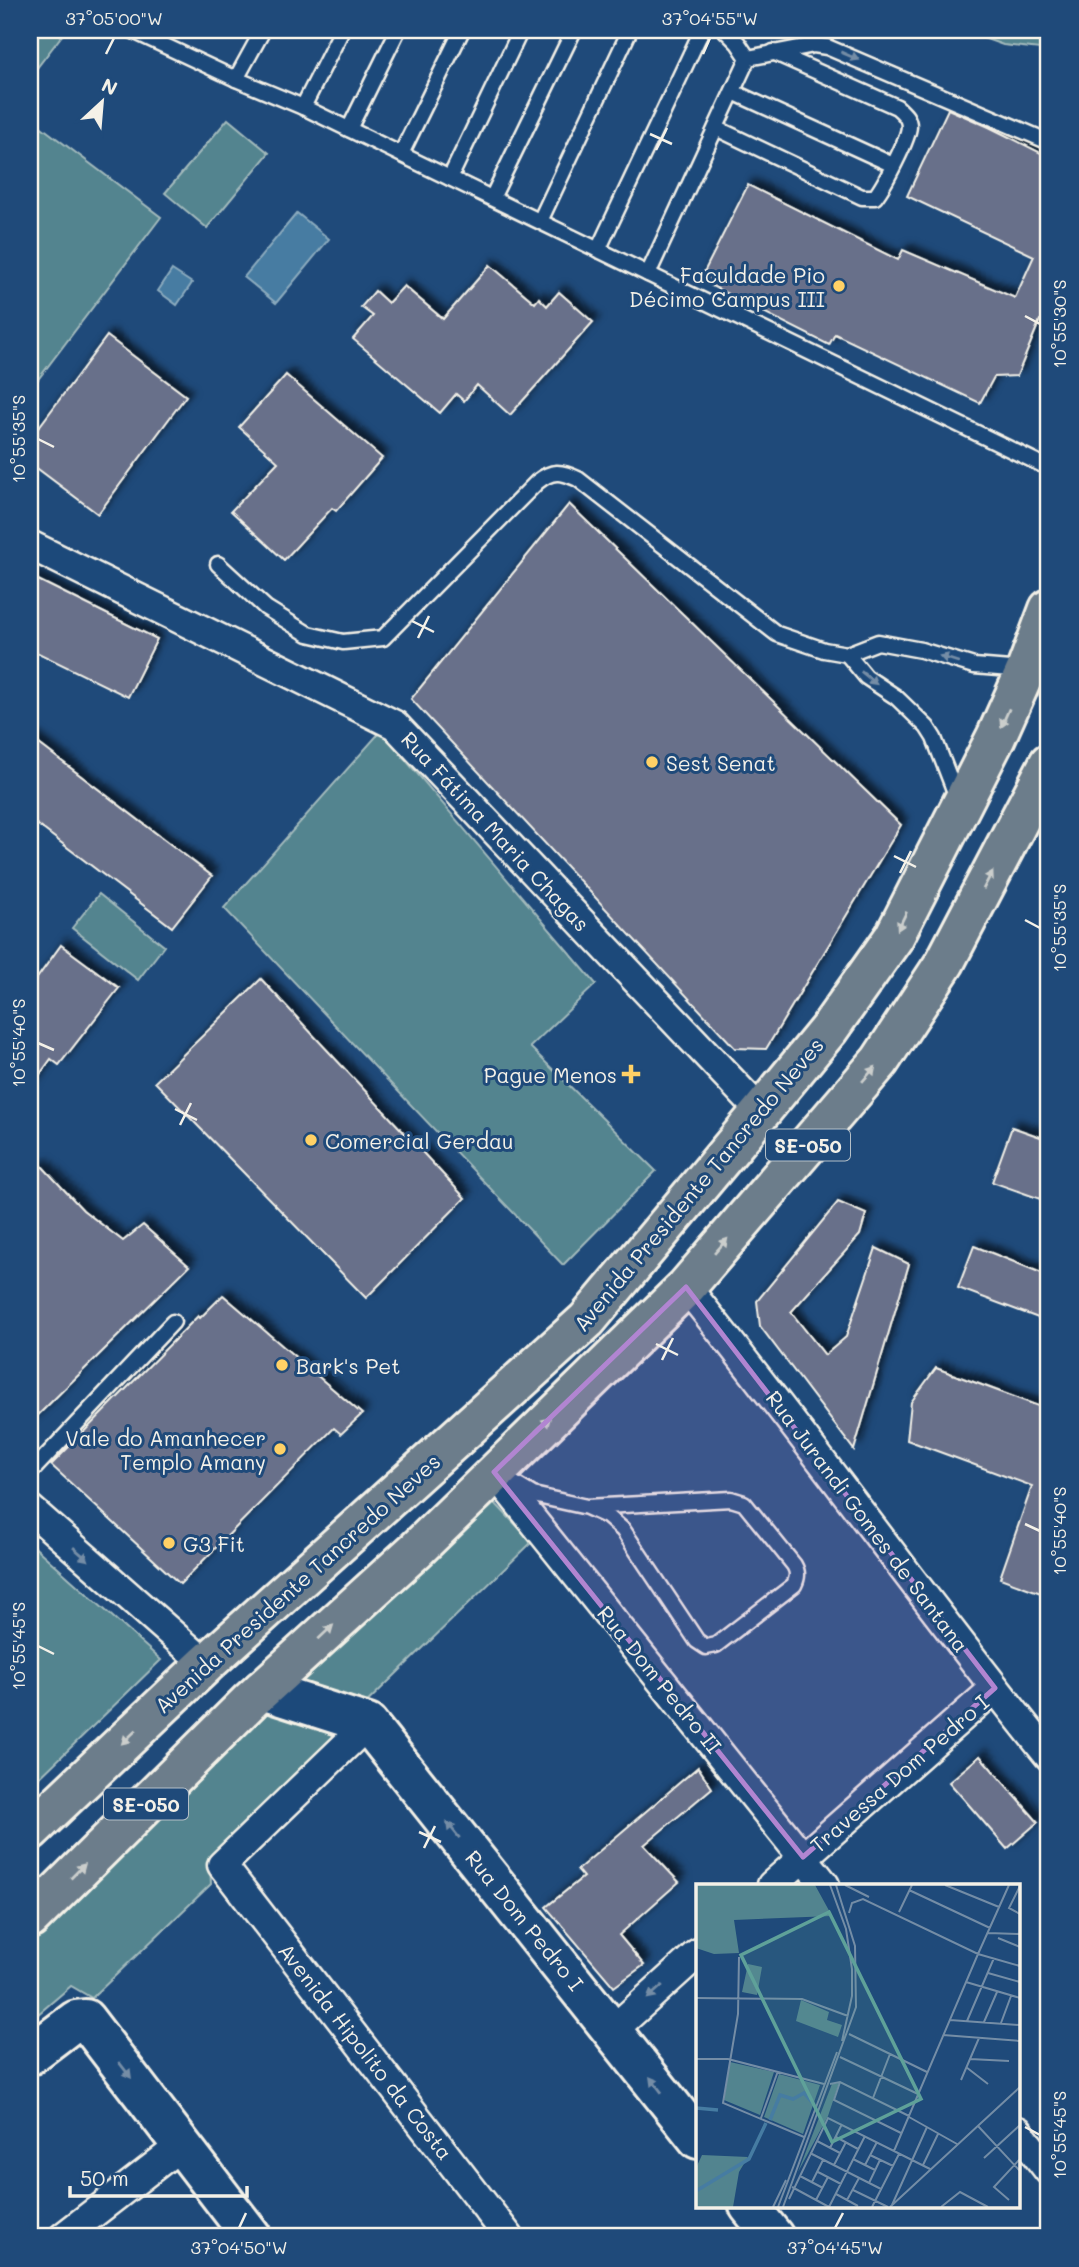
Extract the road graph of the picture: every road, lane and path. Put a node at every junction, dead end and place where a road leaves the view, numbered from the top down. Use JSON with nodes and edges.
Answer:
{"nodes":[{"id":1,"x":131,"y":30,"type":"edge"},
{"id":2,"x":263,"y":30,"type":"edge"},
{"id":3,"x":342,"y":30,"type":"edge"},
{"id":4,"x":398,"y":30,"type":"edge"},
{"id":5,"x":462,"y":30,"type":"edge"},
{"id":6,"x":521,"y":30,"type":"edge"},
{"id":7,"x":574,"y":30,"type":"edge"},
{"id":8,"x":630,"y":30,"type":"edge"},
{"id":9,"x":702,"y":30,"type":"edge"},
{"id":10,"x":725,"y":30,"type":"edge"},
{"id":11,"x":773,"y":52,"type":"junction"},
{"id":12,"x":748,"y":58,"type":"junction"},
{"id":13,"x":236,"y":79,"type":"junction"},
{"id":14,"x":733,"y":92,"type":"junction"},
{"id":15,"x":303,"y":107,"type":"junction"},
{"id":16,"x":716,"y":128,"type":"junction"},
{"id":17,"x":349,"y":129,"type":"junction"},
{"id":18,"x":1049,"y":142,"type":"edge"},
{"id":19,"x":401,"y":155,"type":"junction"},
{"id":20,"x":893,"y":165,"type":"junction"},
{"id":21,"x":450,"y":178,"type":"junction"},
{"id":22,"x":492,"y":198,"type":"junction"},
{"id":23,"x":540,"y":221,"type":"junction"},
{"id":24,"x":598,"y":250,"type":"junction"},
{"id":25,"x":648,"y":274,"type":"junction"},
{"id":26,"x":1049,"y":468,"type":"edge"},
{"id":27,"x":30,"y":545,"type":"edge"},
{"id":28,"x":218,"y":564,"type":"dead end"},
{"id":29,"x":1049,"y":609,"type":"edge"},
{"id":30,"x":847,"y":654,"type":"junction"},
{"id":31,"x":1026,"y":670,"type":"junction"},
{"id":32,"x":1049,"y":763,"type":"edge"},
{"id":33,"x":960,"y":805,"type":"junction"},
{"id":34,"x":761,"y":1112,"type":"junction"},
{"id":35,"x":687,"y":1287,"type":"junction"},
{"id":36,"x":173,"y":1322,"type":"dead end"},
{"id":37,"x":494,"y":1472,"type":"junction"},
{"id":38,"x":30,"y":1473,"type":"edge"},
{"id":39,"x":587,"y":1507,"type":"junction"},
{"id":40,"x":30,"y":1508,"type":"edge"},
{"id":41,"x":197,"y":1673,"type":"junction"},
{"id":42,"x":269,"y":1684,"type":"junction"},
{"id":43,"x":995,"y":1688,"type":"junction"},
{"id":44,"x":368,"y":1724,"type":"junction"},
{"id":45,"x":1049,"y":1756,"type":"edge"},
{"id":46,"x":30,"y":1831,"type":"edge"},
{"id":47,"x":803,"y":1857,"type":"junction"},
{"id":48,"x":773,"y":1884,"type":"edge"},
{"id":49,"x":824,"y":1884,"type":"edge"},
{"id":50,"x":30,"y":1919,"type":"edge"},
{"id":51,"x":696,"y":1955,"type":"edge"},
{"id":52,"x":613,"y":2030,"type":"junction"},
{"id":53,"x":30,"y":2055,"type":"edge"},
{"id":54,"x":1020,"y":2134,"type":"edge"},
{"id":55,"x":696,"y":2136,"type":"edge"},
{"id":56,"x":183,"y":2144,"type":"junction"},
{"id":57,"x":1049,"y":2171,"type":"edge"},
{"id":58,"x":751,"y":2208,"type":"edge"},
{"id":59,"x":64,"y":2237,"type":"edge"},
{"id":60,"x":253,"y":2237,"type":"edge"},
{"id":61,"x":509,"y":2237,"type":"edge"},
{"id":62,"x":774,"y":2237,"type":"edge"}],
"edges":[{"from":1,"to":13,"type":"lane"},
{"from":2,"to":13,"type":"lane"},
{"from":3,"to":15,"type":"lane"},
{"from":4,"to":17,"type":"lane"},
{"from":5,"to":19,"type":"lane"},
{"from":6,"to":21,"type":"lane"},
{"from":7,"to":22,"type":"lane"},
{"from":8,"to":23,"type":"lane"},
{"from":9,"to":24,"type":"lane"},
{"from":10,"to":12,"type":"lane"},
{"from":11,"to":12,"type":"lane"},
{"from":11,"to":18,"type":"lane","one_way":true},
{"from":11,"to":20,"type":"lane"},
{"from":12,"to":14,"type":"lane"},
{"from":13,"to":15,"type":"lane"},
{"from":14,"to":16,"type":"lane"},
{"from":14,"to":20,"type":"lane"},
{"from":15,"to":17,"type":"lane"},
{"from":16,"to":20,"type":"lane"},
{"from":16,"to":25,"type":"lane"},
{"from":17,"to":19,"type":"lane"},
{"from":19,"to":21,"type":"lane"},
{"from":21,"to":22,"type":"lane"},
{"from":22,"to":23,"type":"lane"},
{"from":23,"to":24,"type":"lane"},
{"from":24,"to":25,"type":"lane"},
{"from":25,"to":26,"type":"lane"},
{"from":27,"to":34,"type":"street","name":"Rua Fátima Maria Chagas"},
{"from":28,"to":30,"type":"lane"},
{"from":29,"to":31,"type":"main road","name":"Avenida Presidente Tancredo Neves","number":"SE-050"},
{"from":31,"to":30,"type":"lane","one_way":true},
{"from":30,"to":33,"type":"lane","one_way":true},
{"from":31,"to":33,"type":"main road","name":"Avenida Presidente Tancredo Neves","number":"SE-050","one_way":true},
{"from":35,"to":32,"type":"main road","number":"SE-050","one_way":true},
{"from":33,"to":34,"type":"main road","name":"Avenida Presidente Tancredo Neves","number":"SE-050","one_way":true},
{"from":34,"to":41,"type":"main road","name":"Avenida Presidente Tancredo Neves","number":"SE-050"},
{"from":37,"to":35,"type":"main road","number":"SE-050","one_way":true},
{"from":35,"to":43,"type":"street","name":"Rua Jurandi Gomes de Santana"},
{"from":36,"to":38,"type":"lane"},
{"from":37,"to":39,"type":"lane"},
{"from":42,"to":37,"type":"main road","number":"SE-050","one_way":true},
{"from":37,"to":47,"type":"street","name":"Rua Dom Pedro II"},
{"from":39,"to":39,"type":"lane"},
{"from":40,"to":41,"type":"street","one_way":true},
{"from":41,"to":42,"type":"main road"},
{"from":41,"to":46,"type":"main road","name":"Avenida Presidente Tancredo Neves","number":"SE-050","one_way":true},
{"from":42,"to":44,"type":"street"},
{"from":50,"to":42,"type":"main road","number":"SE-050","one_way":true},
{"from":43,"to":45,"type":"street","name":"Rua Jurandi Gomes de Santana"},
{"from":43,"to":47,"type":"street","name":"Travessa Dom Pedro I"},
{"from":52,"to":44,"type":"street","name":"Rua Dom Pedro I","one_way":true},
{"from":44,"to":61,"type":"street","name":"Avenida Hipolito da Costa"},
{"from":47,"to":48,"type":"street","name":"Travessa Dom Pedro I"},
{"from":47,"to":49,"type":"street","name":"Rua Dom Pedro II"},
{"from":51,"to":52,"type":"street","one_way":true},
{"from":55,"to":52,"type":"street","name":"Rua Dom Pedro I","one_way":true},
{"from":53,"to":56,"type":"street","one_way":true},
{"from":54,"to":57,"type":"street"},
{"from":56,"to":59,"type":"street"},
{"from":56,"to":60,"type":"street"},
{"from":58,"to":62,"type":"street"}]}
